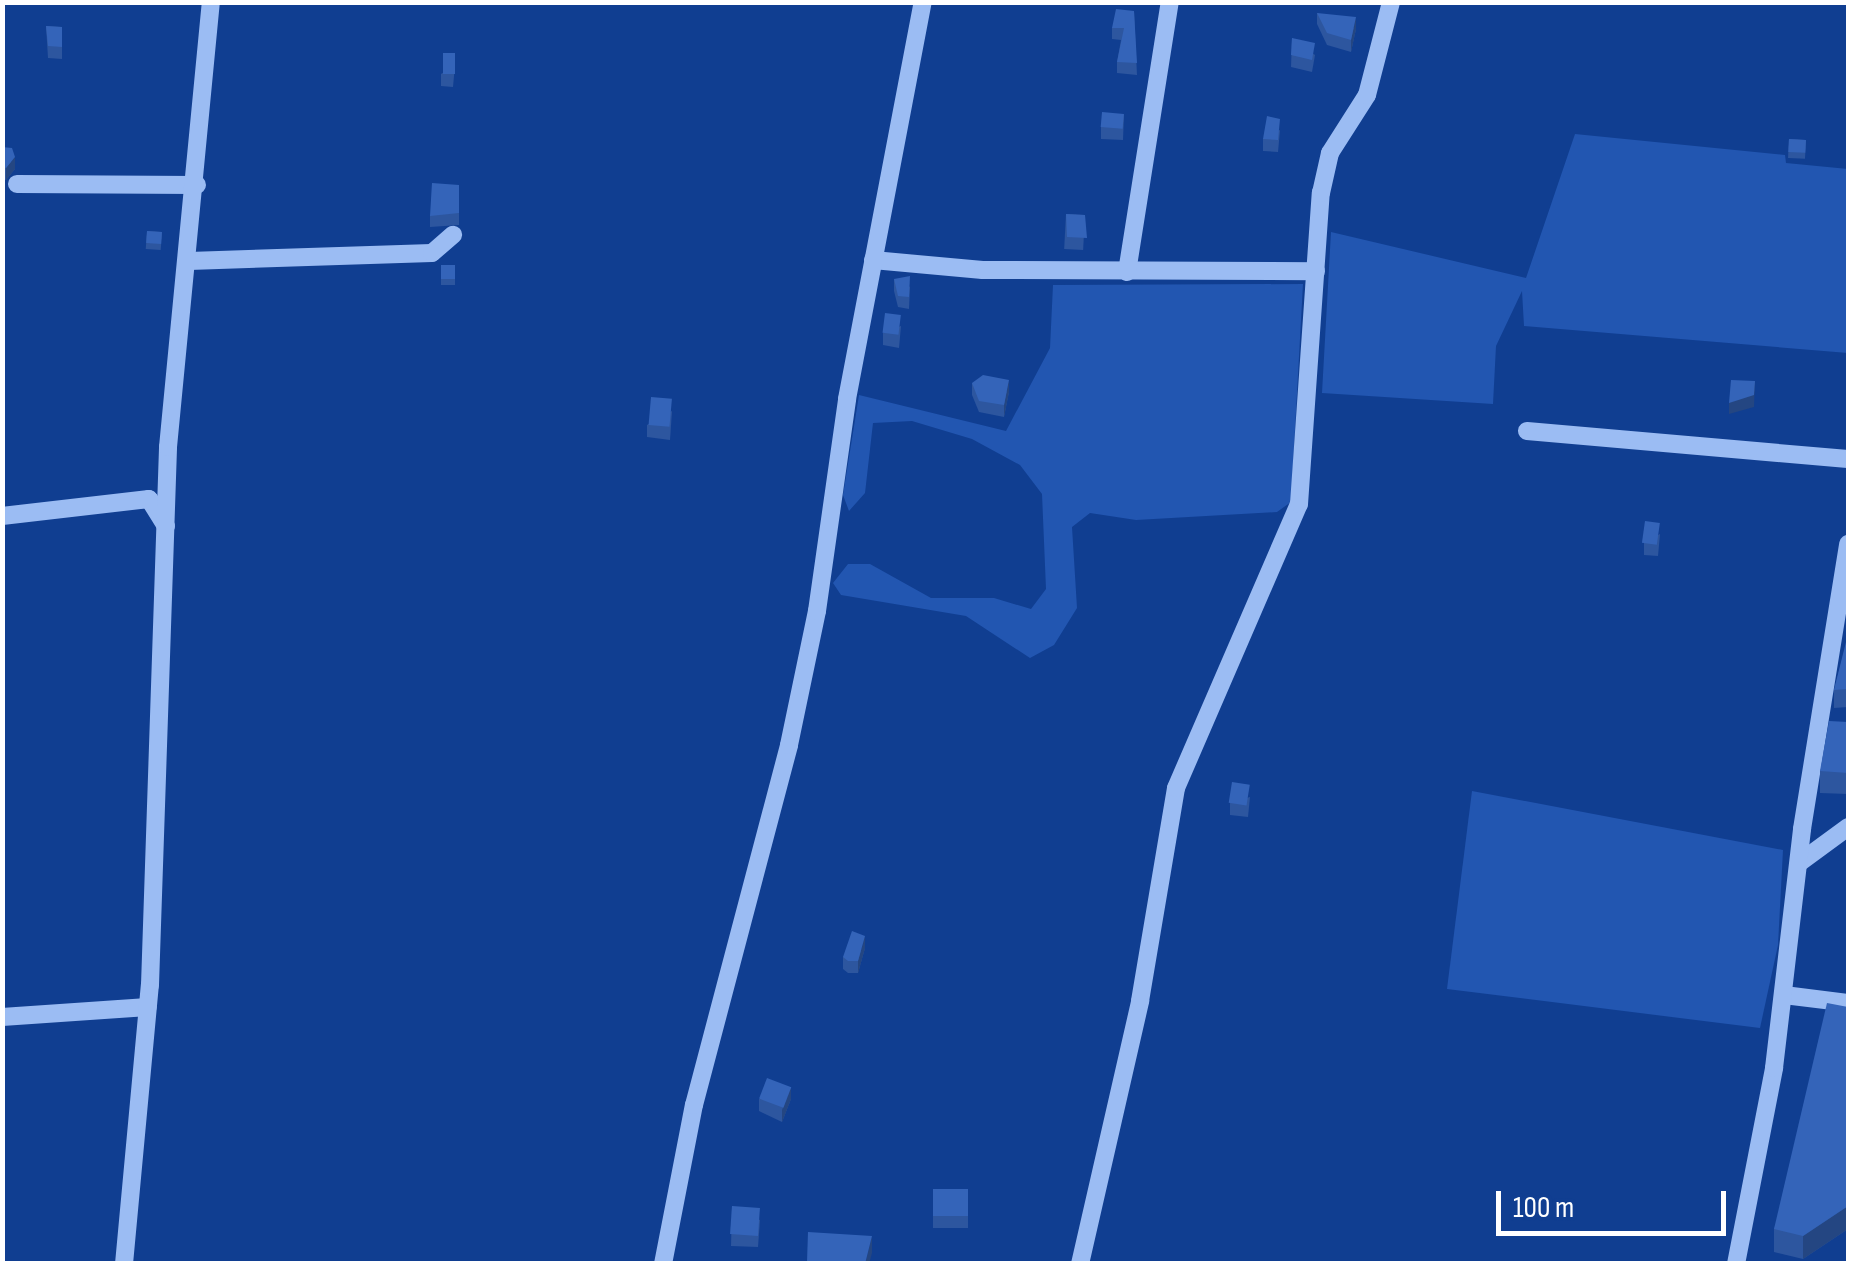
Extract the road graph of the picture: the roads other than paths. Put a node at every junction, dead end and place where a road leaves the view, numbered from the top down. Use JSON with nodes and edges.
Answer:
{"nodes":[{"id":1,"x":211,"y":2,"type":"edge"},
{"id":2,"x":922,"y":2,"type":"edge"},
{"id":3,"x":1170,"y":2,"type":"edge"},
{"id":4,"x":1391,"y":2,"type":"edge"},
{"id":5,"x":16,"y":184,"type":"dead end"},
{"id":6,"x":197,"y":185,"type":"junction"},
{"id":7,"x":452,"y":235,"type":"dead end"},
{"id":8,"x":873,"y":260,"type":"junction"},
{"id":9,"x":188,"y":261,"type":"junction"},
{"id":10,"x":1127,"y":272,"type":"junction"},
{"id":11,"x":1316,"y":272,"type":"junction"},
{"id":12,"x":1527,"y":432,"type":"dead end"},
{"id":13,"x":1848,"y":459,"type":"edge"},
{"id":14,"x":2,"y":516,"type":"edge"},
{"id":15,"x":166,"y":526,"type":"junction"},
{"id":16,"x":1848,"y":544,"type":"edge"},
{"id":17,"x":1848,"y":827,"type":"edge"},
{"id":18,"x":1799,"y":863,"type":"junction"},
{"id":19,"x":1784,"y":995,"type":"junction"},
{"id":20,"x":1848,"y":1003,"type":"edge"},
{"id":21,"x":148,"y":1007,"type":"junction"},
{"id":22,"x":2,"y":1017,"type":"edge"},
{"id":23,"x":124,"y":1264,"type":"edge"},
{"id":24,"x":663,"y":1264,"type":"edge"},
{"id":25,"x":1080,"y":1264,"type":"edge"},
{"id":26,"x":1736,"y":1264,"type":"edge"}],
"edges":[{"from":1,"to":6,"type":"street"},
{"from":2,"to":8,"type":"street"},
{"from":3,"to":10,"type":"street"},
{"from":4,"to":11,"type":"street"},
{"from":5,"to":6,"type":"street"},
{"from":6,"to":9,"type":"street"},
{"from":7,"to":9,"type":"street"},
{"from":8,"to":10,"type":"street"},
{"from":8,"to":24,"type":"street"},
{"from":9,"to":15,"type":"street"},
{"from":10,"to":11,"type":"street"},
{"from":11,"to":25,"type":"street"},
{"from":12,"to":13,"type":"street"},
{"from":14,"to":15,"type":"street"},
{"from":15,"to":21,"type":"street"},
{"from":16,"to":18,"type":"street"},
{"from":17,"to":18,"type":"street"},
{"from":18,"to":19,"type":"street"},
{"from":19,"to":20,"type":"street"},
{"from":19,"to":26,"type":"street"},
{"from":21,"to":22,"type":"street"},
{"from":21,"to":23,"type":"street"}]}
